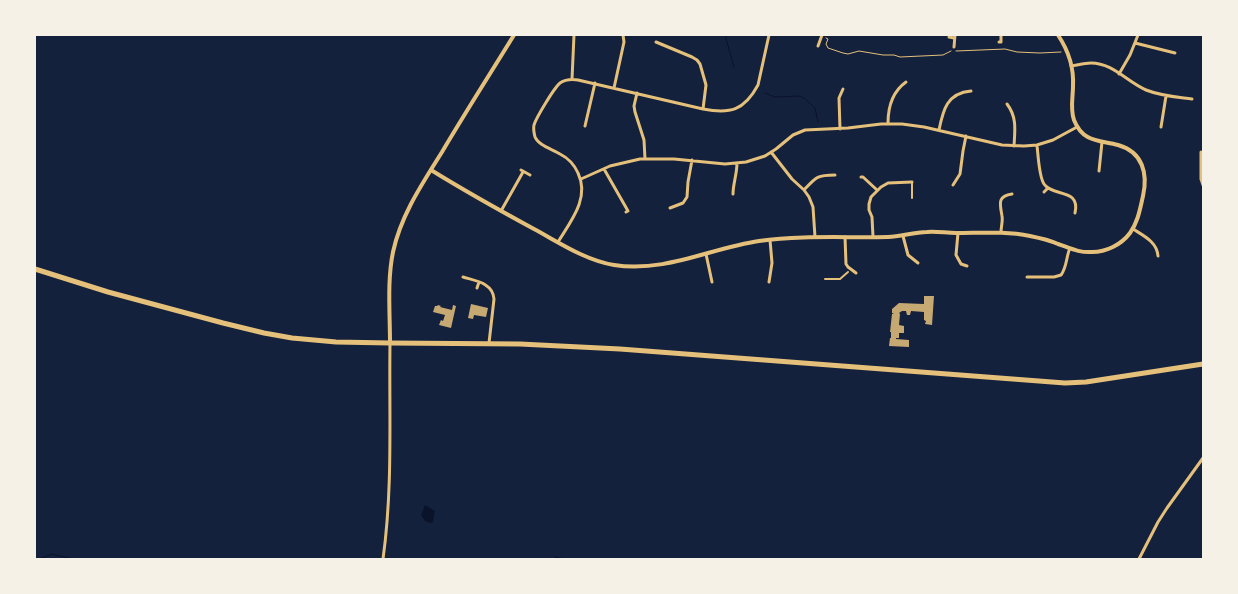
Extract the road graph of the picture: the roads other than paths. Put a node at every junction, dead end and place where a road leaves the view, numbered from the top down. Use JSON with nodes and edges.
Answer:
{"nodes":[{"id":1,"x":514,"y":35,"type":"edge"},
{"id":2,"x":574,"y":35,"type":"edge"},
{"id":3,"x":624,"y":35,"type":"edge"},
{"id":4,"x":769,"y":35,"type":"edge"},
{"id":5,"x":1001,"y":35,"type":"edge"},
{"id":6,"x":1058,"y":35,"type":"edge"},
{"id":7,"x":1138,"y":35,"type":"edge"},
{"id":8,"x":822,"y":36,"type":"edge"},
{"id":9,"x":954,"y":36,"type":"edge"},
{"id":10,"x":949,"y":37,"type":"dead end"},
{"id":11,"x":826,"y":38,"type":"road end"},
{"id":12,"x":666,"y":40,"type":"dead end"},
{"id":13,"x":656,"y":42,"type":"dead end"},
{"id":14,"x":999,"y":42,"type":"dead end"},
{"id":15,"x":1136,"y":43,"type":"junction"},
{"id":16,"x":664,"y":45,"type":"junction"},
{"id":17,"x":818,"y":46,"type":"dead end"},
{"id":18,"x":955,"y":49,"type":"road end"},
{"id":19,"x":1175,"y":53,"type":"dead end"},
{"id":20,"x":1072,"y":66,"type":"junction"},
{"id":21,"x":1120,"y":74,"type":"junction"},
{"id":22,"x":572,"y":79,"type":"junction"},
{"id":23,"x":906,"y":82,"type":"dead end"},
{"id":24,"x":595,"y":83,"type":"junction"},
{"id":25,"x":614,"y":88,"type":"junction"},
{"id":26,"x":843,"y":89,"type":"dead end"},
{"id":27,"x":968,"y":90,"type":"dead end"},
{"id":28,"x":637,"y":93,"type":"junction"},
{"id":29,"x":1166,"y":96,"type":"junction"},
{"id":30,"x":1192,"y":99,"type":"dead end"},
{"id":31,"x":1007,"y":104,"type":"dead end"},
{"id":32,"x":702,"y":109,"type":"junction"},
{"id":33,"x":587,"y":119,"type":"junction"},
{"id":34,"x":592,"y":120,"type":"dead end"},
{"id":35,"x":888,"y":123,"type":"junction"},
{"id":36,"x":585,"y":126,"type":"dead end"},
{"id":37,"x":1161,"y":126,"type":"dead end"},
{"id":38,"x":1077,"y":127,"type":"junction"},
{"id":39,"x":840,"y":129,"type":"junction"},
{"id":40,"x":939,"y":130,"type":"junction"},
{"id":41,"x":966,"y":136,"type":"junction"},
{"id":42,"x":1102,"y":142,"type":"junction"},
{"id":43,"x":1037,"y":145,"type":"junction"},
{"id":44,"x":1014,"y":146,"type":"junction"},
{"id":45,"x":772,"y":152,"type":"junction"},
{"id":46,"x":1201,"y":152,"type":"dead end"},
{"id":47,"x":645,"y":159,"type":"junction"},
{"id":48,"x":692,"y":160,"type":"junction"},
{"id":49,"x":737,"y":163,"type":"junction"},
{"id":50,"x":604,"y":169,"type":"junction"},
{"id":51,"x":431,"y":170,"type":"junction"},
{"id":52,"x":1099,"y":171,"type":"dead end"},
{"id":53,"x":530,"y":175,"type":"dead end"},
{"id":54,"x":835,"y":175,"type":"dead end"},
{"id":55,"x":861,"y":177,"type":"dead end"},
{"id":56,"x":581,"y":178,"type":"junction"},
{"id":57,"x":956,"y":180,"type":"junction"},
{"id":58,"x":912,"y":182,"type":"joint"},
{"id":59,"x":960,"y":184,"type":"dead end"},
{"id":60,"x":953,"y":185,"type":"dead end"},
{"id":61,"x":1203,"y":185,"type":"edge"},
{"id":62,"x":1048,"y":188,"type":"junction"},
{"id":63,"x":804,"y":190,"type":"junction"},
{"id":64,"x":877,"y":190,"type":"junction"},
{"id":65,"x":1044,"y":192,"type":"dead end"},
{"id":66,"x":733,"y":194,"type":"dead end"},
{"id":67,"x":1012,"y":194,"type":"dead end"},
{"id":68,"x":912,"y":198,"type":"dead end"},
{"id":69,"x":670,"y":208,"type":"dead end"},
{"id":70,"x":501,"y":211,"type":"junction"},
{"id":71,"x":626,"y":212,"type":"dead end"},
{"id":72,"x":1075,"y":213,"type":"dead end"},
{"id":73,"x":1133,"y":229,"type":"junction"},
{"id":74,"x":1001,"y":232,"type":"junction"},
{"id":75,"x":958,"y":233,"type":"junction"},
{"id":76,"x":903,"y":236,"type":"junction"},
{"id":77,"x":814,"y":237,"type":"junction"},
{"id":78,"x":845,"y":237,"type":"junction"},
{"id":79,"x":873,"y":237,"type":"junction"},
{"id":80,"x":770,"y":240,"type":"junction"},
{"id":81,"x":558,"y":242,"type":"junction"},
{"id":82,"x":1070,"y":248,"type":"junction"},
{"id":83,"x":1163,"y":250,"type":"dead end"},
{"id":84,"x":1158,"y":251,"type":"junction"},
{"id":85,"x":706,"y":254,"type":"junction"},
{"id":86,"x":1158,"y":256,"type":"dead end"},
{"id":87,"x":918,"y":263,"type":"dead end"},
{"id":88,"x":962,"y":265,"type":"junction"},
{"id":89,"x":967,"y":266,"type":"dead end"},
{"id":90,"x":35,"y":269,"type":"edge"},
{"id":91,"x":960,"y":269,"type":"dead end"},
{"id":92,"x":716,"y":270,"type":"dead end"},
{"id":93,"x":849,"y":270,"type":"junction"},
{"id":94,"x":710,"y":271,"type":"junction"},
{"id":95,"x":856,"y":273,"type":"dead end"},
{"id":96,"x":463,"y":277,"type":"dead end"},
{"id":97,"x":1027,"y":277,"type":"dead end"},
{"id":98,"x":825,"y":279,"type":"dead end"},
{"id":99,"x":479,"y":282,"type":"junction"},
{"id":100,"x":712,"y":282,"type":"dead end"},
{"id":101,"x":769,"y":282,"type":"dead end"},
{"id":102,"x":477,"y":288,"type":"dead end"},
{"id":103,"x":489,"y":343,"type":"junction"},
{"id":104,"x":390,"y":344,"type":"junction"},
{"id":105,"x":1203,"y":364,"type":"edge"},
{"id":106,"x":1203,"y":458,"type":"edge"},
{"id":107,"x":383,"y":559,"type":"edge"},
{"id":108,"x":1139,"y":559,"type":"edge"}],
"edges":[{"from":1,"to":51,"type":"street"},
{"from":2,"to":22,"type":"street"},
{"from":3,"to":25,"type":"street"},
{"from":4,"to":32,"type":"street"},
{"from":5,"to":14,"type":"street"},
{"from":6,"to":20,"type":"street"},
{"from":7,"to":15,"type":"street"},
{"from":8,"to":11,"type":"street"},
{"from":8,"to":17,"type":"street"},
{"from":9,"to":10,"type":"street"},
{"from":9,"to":18,"type":"street"},
{"from":12,"to":16,"type":"street"},
{"from":13,"to":16,"type":"street"},
{"from":15,"to":19,"type":"street"},
{"from":15,"to":21,"type":"street"},
{"from":16,"to":32,"type":"street"},
{"from":20,"to":21,"type":"street"},
{"from":20,"to":38,"type":"street"},
{"from":21,"to":29,"type":"street"},
{"from":22,"to":24,"type":"street"},
{"from":22,"to":56,"type":"street"},
{"from":23,"to":35,"type":"street"},
{"from":24,"to":25,"type":"street"},
{"from":24,"to":33,"type":"street"},
{"from":25,"to":28,"type":"street"},
{"from":26,"to":39,"type":"street"},
{"from":27,"to":40,"type":"street"},
{"from":28,"to":32,"type":"street"},
{"from":28,"to":47,"type":"street"},
{"from":29,"to":30,"type":"street"},
{"from":29,"to":37,"type":"street"},
{"from":31,"to":44,"type":"street"},
{"from":33,"to":34,"type":"street"},
{"from":33,"to":36,"type":"street"},
{"from":35,"to":39,"type":"street"},
{"from":35,"to":40,"type":"street"},
{"from":38,"to":42,"type":"street"},
{"from":38,"to":43,"type":"street"},
{"from":39,"to":45,"type":"street"},
{"from":40,"to":41,"type":"street"},
{"from":41,"to":44,"type":"street"},
{"from":41,"to":57,"type":"street"},
{"from":42,"to":52,"type":"street"},
{"from":42,"to":73,"type":"street"},
{"from":43,"to":44,"type":"street"},
{"from":43,"to":62,"type":"street"},
{"from":45,"to":49,"type":"street"},
{"from":45,"to":63,"type":"street"},
{"from":46,"to":61,"type":"street"},
{"from":47,"to":48,"type":"street"},
{"from":47,"to":50,"type":"street"},
{"from":48,"to":49,"type":"street"},
{"from":48,"to":69,"type":"street"},
{"from":49,"to":66,"type":"street"},
{"from":50,"to":56,"type":"street"},
{"from":50,"to":71,"type":"street"},
{"from":51,"to":70,"type":"street"},
{"from":51,"to":104,"type":"street"},
{"from":53,"to":70,"type":"street"},
{"from":54,"to":63,"type":"street"},
{"from":55,"to":64,"type":"street"},
{"from":56,"to":81,"type":"street"},
{"from":57,"to":59,"type":"street"},
{"from":57,"to":60,"type":"street"},
{"from":58,"to":64,"type":"street"},
{"from":58,"to":68,"type":"lane"},
{"from":62,"to":65,"type":"street"},
{"from":62,"to":72,"type":"street"},
{"from":63,"to":77,"type":"street"},
{"from":64,"to":79,"type":"street"},
{"from":67,"to":74,"type":"street"},
{"from":70,"to":81,"type":"street"},
{"from":73,"to":82,"type":"street"},
{"from":73,"to":84,"type":"street"},
{"from":74,"to":75,"type":"street"},
{"from":74,"to":82,"type":"street"},
{"from":75,"to":76,"type":"street"},
{"from":75,"to":88,"type":"street"},
{"from":76,"to":79,"type":"street"},
{"from":76,"to":87,"type":"street"},
{"from":77,"to":78,"type":"street"},
{"from":77,"to":80,"type":"street"},
{"from":78,"to":79,"type":"street"},
{"from":78,"to":93,"type":"street"},
{"from":80,"to":85,"type":"street"},
{"from":80,"to":101,"type":"street"},
{"from":81,"to":85,"type":"street"},
{"from":82,"to":97,"type":"street"},
{"from":83,"to":84,"type":"street"},
{"from":84,"to":86,"type":"street"},
{"from":85,"to":94,"type":"street"},
{"from":88,"to":89,"type":"street"},
{"from":88,"to":91,"type":"street"},
{"from":90,"to":104,"type":"main road"},
{"from":92,"to":94,"type":"street"},
{"from":93,"to":95,"type":"street"},
{"from":93,"to":98,"type":"lane"},
{"from":94,"to":100,"type":"street"},
{"from":96,"to":99,"type":"street"},
{"from":99,"to":102,"type":"street"},
{"from":99,"to":103,"type":"street"},
{"from":103,"to":104,"type":"main road"},
{"from":103,"to":105,"type":"main road"},
{"from":104,"to":107,"type":"street"},
{"from":106,"to":108,"type":"street"}]}
